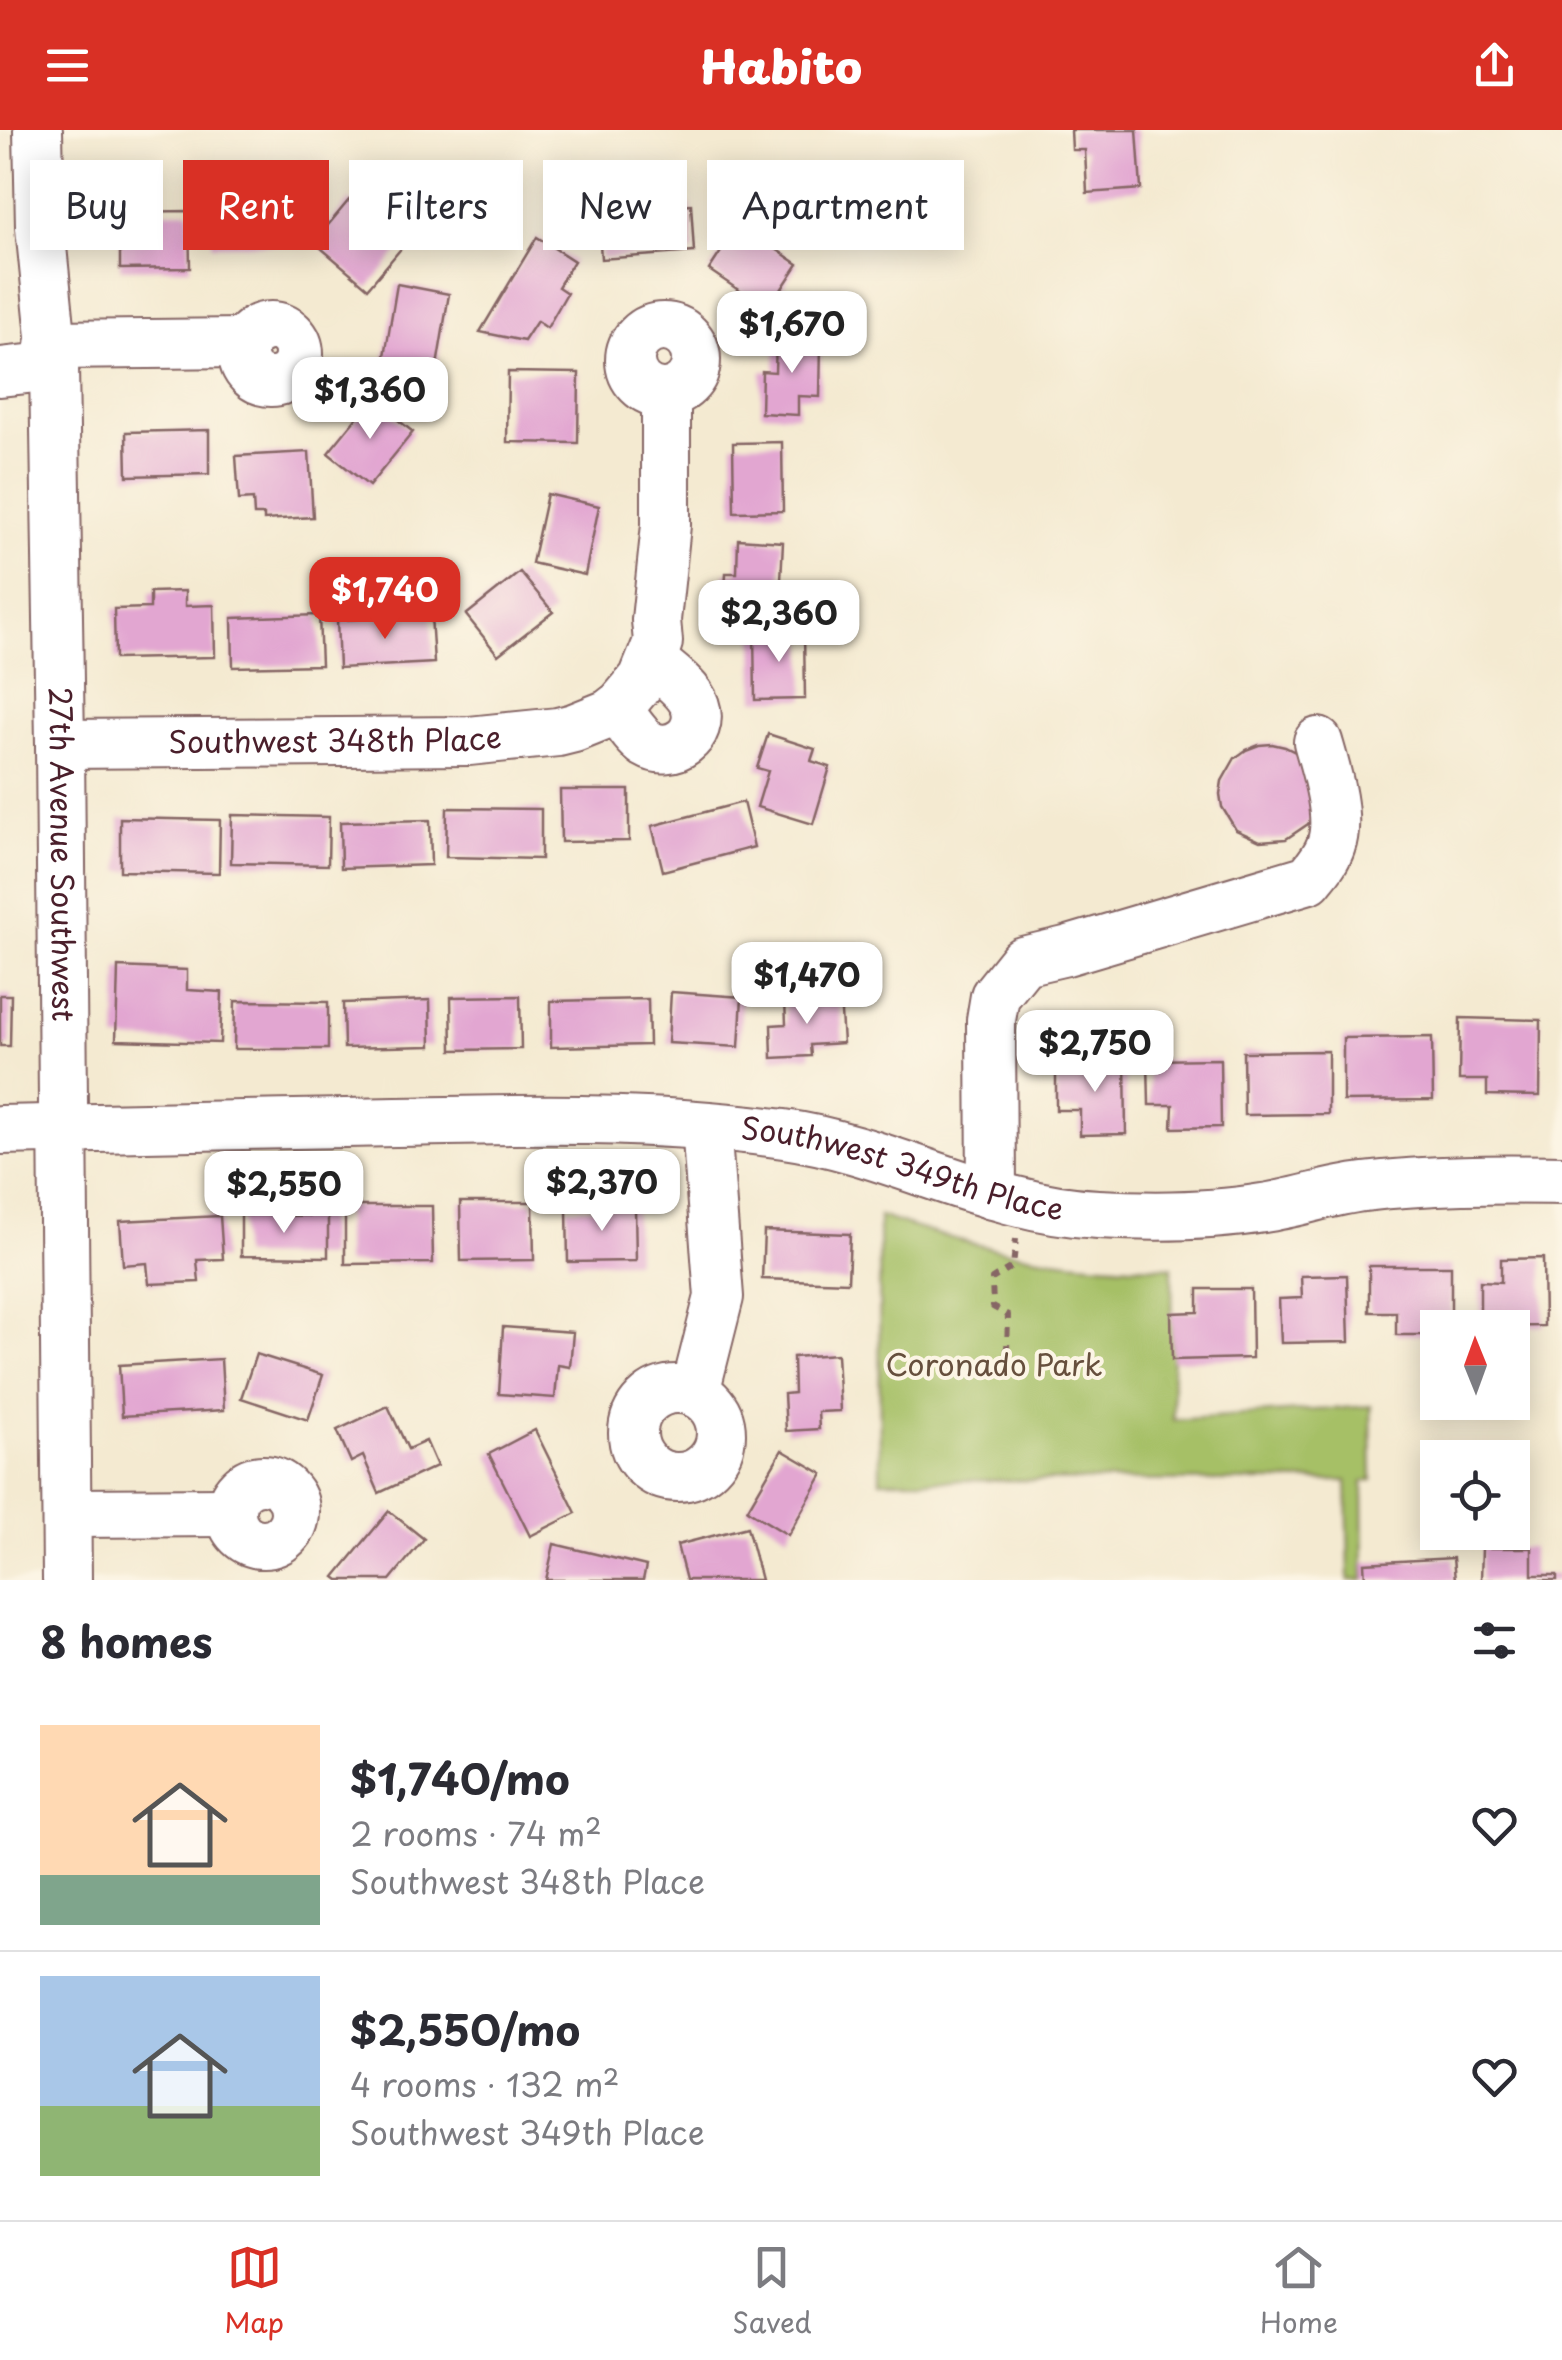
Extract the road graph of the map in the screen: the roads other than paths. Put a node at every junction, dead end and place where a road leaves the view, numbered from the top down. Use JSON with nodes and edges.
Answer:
{"nodes":[{"id":1,"x":38,"y":130,"type":"edge"},
{"id":2,"x":244,"y":343,"type":"dead end"},
{"id":3,"x":52,"y":355,"type":"junction"},
{"id":4,"x":0,"y":372,"type":"edge"},
{"id":5,"x":666,"y":393,"type":"dead end"},
{"id":6,"x":652,"y":661,"type":"junction"},
{"id":7,"x":613,"y":711,"type":"junction"},
{"id":8,"x":1318,"y":742,"type":"dead end"},
{"id":9,"x":60,"y":744,"type":"junction"},
{"id":10,"x":706,"y":1126,"type":"junction"},
{"id":11,"x":62,"y":1129,"type":"junction"},
{"id":12,"x":0,"y":1130,"type":"edge"},
{"id":13,"x":1562,"y":1180,"type":"edge"},
{"id":14,"x":1006,"y":1199,"type":"junction"},
{"id":15,"x":695,"y":1392,"type":"dead end"},
{"id":16,"x":230,"y":1512,"type":"dead end"},
{"id":17,"x":67,"y":1513,"type":"junction"},
{"id":18,"x":66,"y":1580,"type":"edge"}],
"edges":[{"from":1,"to":3,"type":"street","name":"27th Avenue Southwest"},
{"from":2,"to":3,"type":"street"},
{"from":3,"to":4,"type":"street"},
{"from":3,"to":9,"type":"street","name":"27th Avenue Southwest"},
{"from":5,"to":6,"type":"street"},
{"from":6,"to":7,"type":"street"},
{"from":6,"to":7,"type":"street"},
{"from":7,"to":9,"type":"street","name":"Southwest 348th Place"},
{"from":8,"to":14,"type":"street"},
{"from":9,"to":11,"type":"street","name":"27th Avenue Southwest"},
{"from":10,"to":11,"type":"street","name":"Southwest 349th Place"},
{"from":10,"to":14,"type":"street","name":"Southwest 349th Place"},
{"from":10,"to":15,"type":"street"},
{"from":11,"to":12,"type":"street","name":"Southwest 349th Place"},
{"from":11,"to":17,"type":"street","name":"27th Avenue Southwest"},
{"from":13,"to":14,"type":"street","name":"Southwest 349th Place"},
{"from":16,"to":17,"type":"street"},
{"from":17,"to":18,"type":"street","name":"27th Avenue Southwest"}]}
